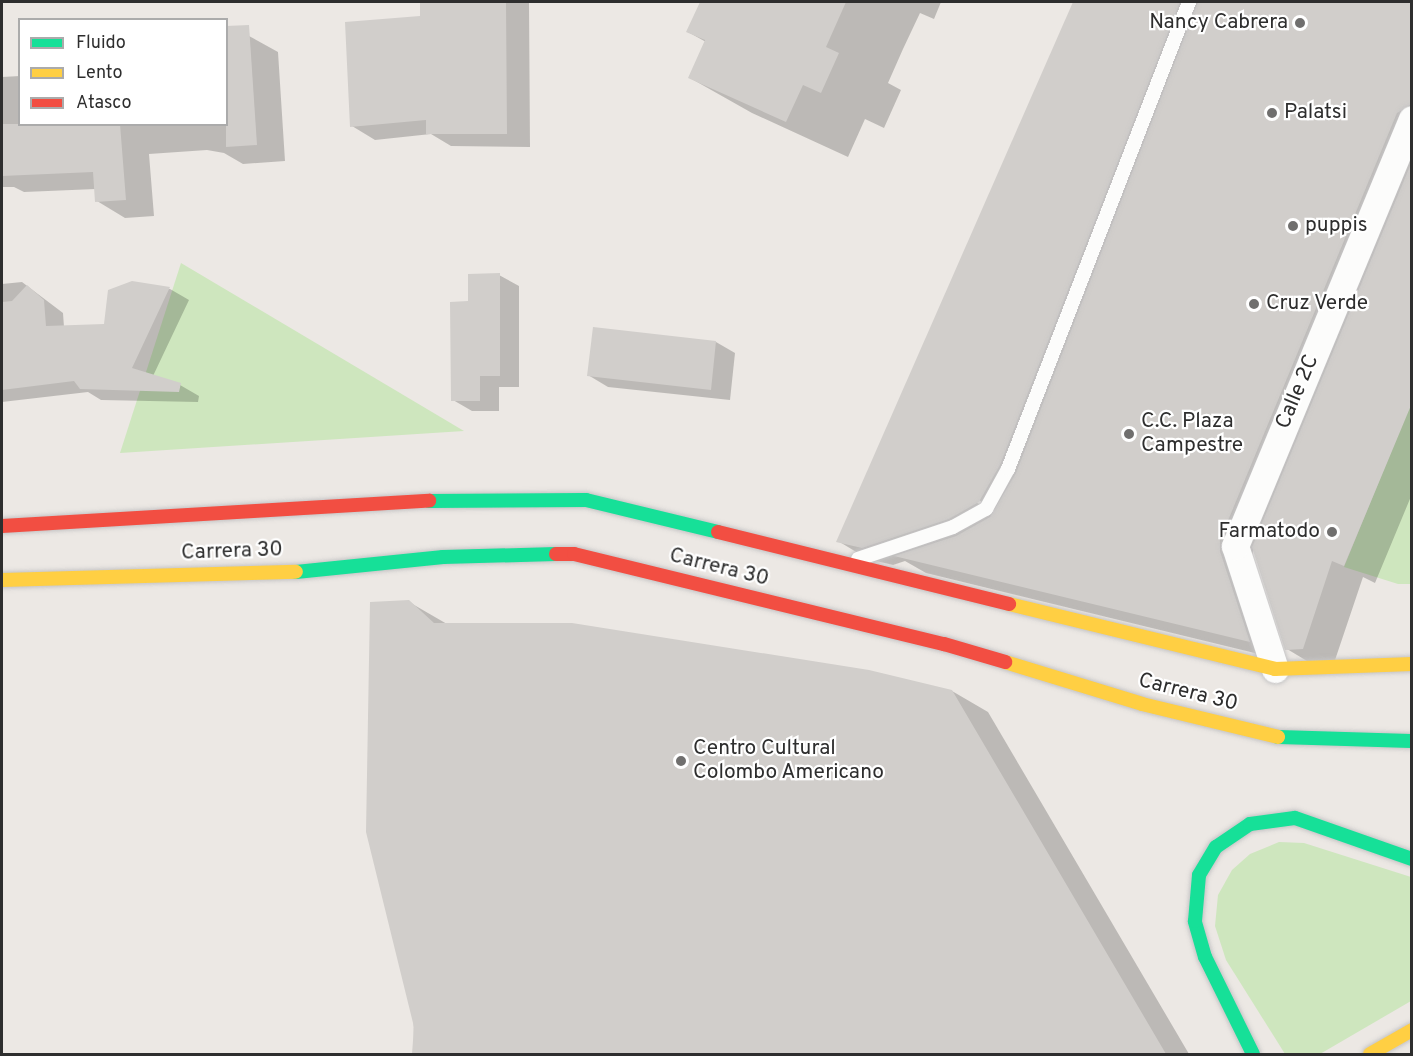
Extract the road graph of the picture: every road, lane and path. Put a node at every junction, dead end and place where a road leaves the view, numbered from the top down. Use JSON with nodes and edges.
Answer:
{"nodes":[{"id":1,"x":1189,"y":2,"type":"edge"},
{"id":2,"x":1412,"y":119,"type":"edge"},
{"id":3,"x":2,"y":526,"type":"edge"},
{"id":4,"x":847,"y":562,"type":"junction"},
{"id":5,"x":2,"y":580,"type":"edge"},
{"id":6,"x":1412,"y":663,"type":"edge"},
{"id":7,"x":1275,"y":669,"type":"junction"},
{"id":8,"x":1412,"y":741,"type":"edge"},
{"id":9,"x":1412,"y":859,"type":"edge"},
{"id":10,"x":1412,"y":1030,"type":"edge"},
{"id":11,"x":1253,"y":1054,"type":"edge"},
{"id":12,"x":1370,"y":1054,"type":"edge"}],
"edges":[{"from":1,"to":4,"type":"lane"},
{"from":2,"to":7,"type":"street","name":"Calle 2C"},
{"from":3,"to":4,"type":"main road","name":"Carrera 30"},
{"from":4,"to":7,"type":"main road","name":"Carrera 30"},
{"from":5,"to":8,"type":"main road","name":"Carrera 30"},
{"from":6,"to":7,"type":"main road","name":"Carrera 30"},
{"from":9,"to":11,"type":"main road"},
{"from":10,"to":12,"type":"main road"}]}
